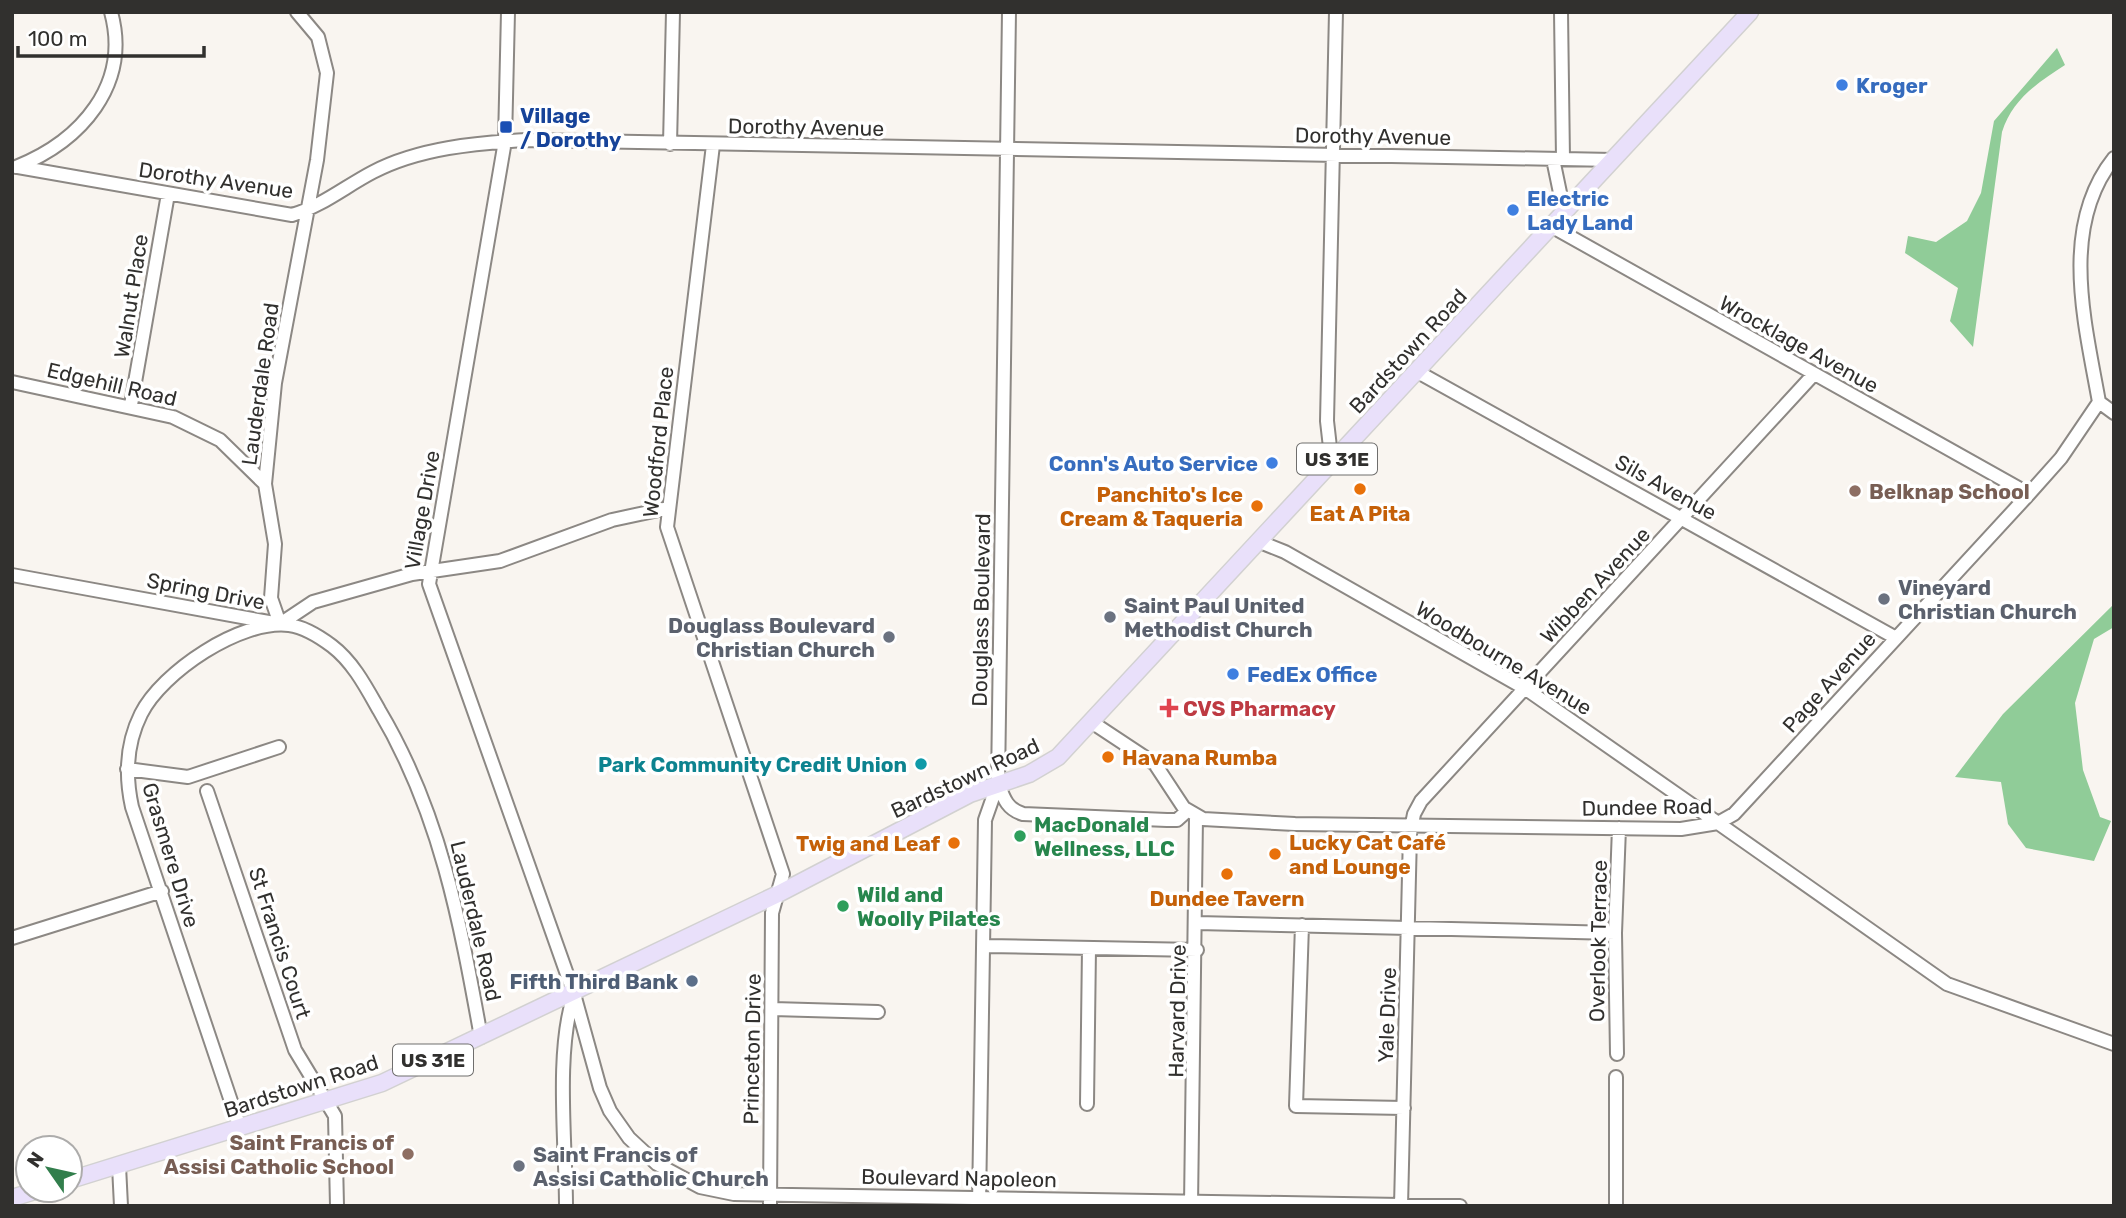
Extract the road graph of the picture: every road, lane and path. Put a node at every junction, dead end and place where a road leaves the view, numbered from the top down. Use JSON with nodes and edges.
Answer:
{"nodes":[{"id":1,"x":111,"y":12,"type":"edge"},
{"id":2,"x":297,"y":12,"type":"edge"},
{"id":3,"x":508,"y":12,"type":"edge"},
{"id":4,"x":673,"y":12,"type":"edge"},
{"id":5,"x":1009,"y":12,"type":"edge"},
{"id":6,"x":1336,"y":12,"type":"edge"},
{"id":7,"x":1561,"y":12,"type":"edge"},
{"id":8,"x":1750,"y":12,"type":"edge"},
{"id":9,"x":505,"y":141,"type":"junction"},
{"id":10,"x":670,"y":144,"type":"junction"},
{"id":11,"x":713,"y":145,"type":"junction"},
{"id":12,"x":1007,"y":149,"type":"junction"},
{"id":13,"x":1335,"y":154,"type":"junction"},
{"id":14,"x":2114,"y":158,"type":"edge"},
{"id":15,"x":1558,"y":159,"type":"junction"},
{"id":16,"x":1613,"y":160,"type":"junction"},
{"id":17,"x":15,"y":167,"type":"edge"},
{"id":18,"x":168,"y":194,"type":"junction"},
{"id":19,"x":309,"y":210,"type":"junction"},
{"id":20,"x":1564,"y":212,"type":"junction"},
{"id":21,"x":1551,"y":226,"type":"junction"},
{"id":22,"x":1416,"y":371,"type":"junction"},
{"id":23,"x":1814,"y":374,"type":"junction"},
{"id":24,"x":12,"y":382,"type":"edge"},
{"id":25,"x":2099,"y":402,"type":"junction"},
{"id":26,"x":131,"y":405,"type":"junction"},
{"id":27,"x":2114,"y":414,"type":"edge"},
{"id":28,"x":1332,"y":464,"type":"junction"},
{"id":29,"x":265,"y":484,"type":"junction"},
{"id":30,"x":2029,"y":494,"type":"junction"},
{"id":31,"x":668,"y":508,"type":"junction"},
{"id":32,"x":1683,"y":519,"type":"junction"},
{"id":33,"x":1260,"y":542,"type":"junction"},
{"id":34,"x":433,"y":570,"type":"junction"},
{"id":35,"x":12,"y":575,"type":"edge"},
{"id":36,"x":280,"y":624,"type":"junction"},
{"id":37,"x":1896,"y":638,"type":"junction"},
{"id":38,"x":1526,"y":689,"type":"junction"},
{"id":39,"x":1093,"y":723,"type":"junction"},
{"id":40,"x":279,"y":747,"type":"dead end"},
{"id":41,"x":127,"y":769,"type":"junction"},
{"id":42,"x":998,"y":783,"type":"junction"},
{"id":43,"x":207,"y":790,"type":"dead end"},
{"id":44,"x":1195,"y":816,"type":"junction"},
{"id":45,"x":1718,"y":823,"type":"junction"},
{"id":46,"x":1411,"y":826,"type":"junction"},
{"id":47,"x":1619,"y":828,"type":"junction"},
{"id":48,"x":162,"y":891,"type":"junction"},
{"id":49,"x":778,"y":894,"type":"junction"},
{"id":50,"x":1197,"y":923,"type":"junction"},
{"id":51,"x":1302,"y":925,"type":"junction"},
{"id":52,"x":1409,"y":926,"type":"junction"},
{"id":53,"x":1615,"y":933,"type":"junction"},
{"id":54,"x":12,"y":938,"type":"edge"},
{"id":55,"x":985,"y":946,"type":"junction"},
{"id":56,"x":1089,"y":948,"type":"junction"},
{"id":57,"x":1196,"y":950,"type":"junction"},
{"id":58,"x":574,"y":994,"type":"junction"},
{"id":59,"x":773,"y":1009,"type":"junction"},
{"id":60,"x":878,"y":1012,"type":"dead end"},
{"id":61,"x":481,"y":1037,"type":"junction"},
{"id":62,"x":2114,"y":1044,"type":"edge"},
{"id":63,"x":1617,"y":1054,"type":"dead end"},
{"id":64,"x":1616,"y":1077,"type":"dead end"},
{"id":65,"x":327,"y":1102,"type":"junction"},
{"id":66,"x":1087,"y":1104,"type":"dead end"},
{"id":67,"x":1404,"y":1108,"type":"junction"},
{"id":68,"x":240,"y":1128,"type":"junction"},
{"id":69,"x":118,"y":1166,"type":"junction"},
{"id":70,"x":84,"y":1176,"type":"edge"},
{"id":71,"x":770,"y":1200,"type":"edge"},
{"id":72,"x":979,"y":1202,"type":"edge"},
{"id":73,"x":1191,"y":1203,"type":"edge"},
{"id":74,"x":1401,"y":1205,"type":"edge"},
{"id":75,"x":121,"y":1206,"type":"edge"},
{"id":76,"x":337,"y":1206,"type":"edge"},
{"id":77,"x":566,"y":1206,"type":"edge"},
{"id":78,"x":1460,"y":1206,"type":"edge"},
{"id":79,"x":1616,"y":1206,"type":"edge"}],
"edges":[{"from":1,"to":17,"type":"street"},
{"from":2,"to":19,"type":"street","name":"Lauderdale Road"},
{"from":3,"to":9,"type":"street","name":"Village Drive"},
{"from":4,"to":10,"type":"street"},
{"from":5,"to":12,"type":"street","name":"Douglass Boulevard"},
{"from":6,"to":13,"type":"street"},
{"from":7,"to":15,"type":"street"},
{"from":8,"to":16,"type":"main road","name":"Bardstown Road","number":"US 31E"},
{"from":9,"to":10,"type":"street","name":"Dorothy Avenue"},
{"from":9,"to":19,"type":"street","name":"Dorothy Avenue"},
{"from":9,"to":34,"type":"street","name":"Village Drive"},
{"from":10,"to":11,"type":"street","name":"Dorothy Avenue"},
{"from":11,"to":12,"type":"street","name":"Dorothy Avenue"},
{"from":11,"to":31,"type":"street","name":"Woodford Place"},
{"from":12,"to":13,"type":"street","name":"Dorothy Avenue"},
{"from":12,"to":42,"type":"street","name":"Douglass Boulevard"},
{"from":13,"to":15,"type":"street","name":"Dorothy Avenue"},
{"from":13,"to":28,"type":"street"},
{"from":14,"to":25,"type":"street"},
{"from":15,"to":16,"type":"street","name":"Dorothy Avenue"},
{"from":15,"to":20,"type":"street"},
{"from":16,"to":20,"type":"main road","name":"Bardstown Road","number":"US 31E"},
{"from":17,"to":18,"type":"street","name":"Dorothy Avenue"},
{"from":18,"to":19,"type":"street","name":"Dorothy Avenue"},
{"from":18,"to":26,"type":"street","name":"Walnut Place"},
{"from":19,"to":29,"type":"street","name":"Lauderdale Road"},
{"from":20,"to":21,"type":"main road","name":"Bardstown Road","number":"US 31E"},
{"from":21,"to":22,"type":"main road","name":"Bardstown Road","number":"US 31E"},
{"from":21,"to":23,"type":"street","name":"Wrocklage Avenue"},
{"from":22,"to":28,"type":"main road","name":"Bardstown Road","number":"US 31E"},
{"from":22,"to":32,"type":"street","name":"Sils Avenue"},
{"from":23,"to":30,"type":"street","name":"Wrocklage Avenue"},
{"from":23,"to":32,"type":"street","name":"Wibben Avenue"},
{"from":24,"to":26,"type":"street","name":"Edgehill Road"},
{"from":25,"to":27,"type":"street"},
{"from":25,"to":30,"type":"street","name":"Page Avenue"},
{"from":26,"to":29,"type":"street","name":"Edgehill Road"},
{"from":28,"to":33,"type":"main road","name":"Bardstown Road","number":"US 31E"},
{"from":29,"to":36,"type":"street","name":"Lauderdale Road"},
{"from":30,"to":37,"type":"street","name":"Page Avenue"},
{"from":31,"to":34,"type":"street","name":"Spring Drive"},
{"from":31,"to":49,"type":"street","name":"Woodford Place"},
{"from":32,"to":37,"type":"street","name":"Sils Avenue"},
{"from":32,"to":38,"type":"street","name":"Wibben Avenue"},
{"from":33,"to":38,"type":"street","name":"Woodbourne Avenue"},
{"from":33,"to":39,"type":"main road","name":"Bardstown Road","number":"US 31E"},
{"from":34,"to":36,"type":"street","name":"Spring Drive"},
{"from":34,"to":58,"type":"street","name":"Village Drive"},
{"from":35,"to":36,"type":"street","name":"Spring Drive"},
{"from":36,"to":41,"type":"street","name":"Grasmere Drive"},
{"from":36,"to":61,"type":"street","name":"Lauderdale Road"},
{"from":37,"to":45,"type":"street","name":"Page Avenue"},
{"from":38,"to":45,"type":"street","name":"Woodbourne Avenue"},
{"from":38,"to":46,"type":"street","name":"Wibben Avenue"},
{"from":39,"to":42,"type":"main road","name":"Bardstown Road","number":"US 31E"},
{"from":39,"to":44,"type":"street"},
{"from":40,"to":41,"type":"street"},
{"from":41,"to":48,"type":"street","name":"Grasmere Drive"},
{"from":42,"to":44,"type":"street","name":"Dundee Road"},
{"from":42,"to":49,"type":"main road","name":"Bardstown Road","number":"US 31E"},
{"from":42,"to":55,"type":"street","name":"Douglass Boulevard"},
{"from":43,"to":65,"type":"street","name":"St Francis Court"},
{"from":44,"to":46,"type":"street","name":"Dundee Road"},
{"from":44,"to":50,"type":"street","name":"Harvard Drive"},
{"from":45,"to":47,"type":"street","name":"Dundee Road"},
{"from":45,"to":62,"type":"street","name":"Dundee Road"},
{"from":46,"to":47,"type":"street","name":"Dundee Road"},
{"from":46,"to":52,"type":"street","name":"Yale Drive"},
{"from":47,"to":53,"type":"street","name":"Overlook Terrace"},
{"from":48,"to":54,"type":"street"},
{"from":48,"to":68,"type":"street","name":"Grasmere Drive"},
{"from":49,"to":58,"type":"main road","name":"Bardstown Road","number":"US 31E"},
{"from":49,"to":59,"type":"street","name":"Princeton Drive"},
{"from":50,"to":51,"type":"street"},
{"from":50,"to":57,"type":"street","name":"Harvard Drive"},
{"from":51,"to":52,"type":"street"},
{"from":51,"to":67,"type":"street"},
{"from":52,"to":53,"type":"street"},
{"from":52,"to":67,"type":"street","name":"Yale Drive"},
{"from":53,"to":63,"type":"street","name":"Overlook Terrace"},
{"from":55,"to":56,"type":"street"},
{"from":55,"to":72,"type":"street","name":"Douglass Boulevard"},
{"from":56,"to":57,"type":"street"},
{"from":56,"to":66,"type":"street"},
{"from":57,"to":73,"type":"street","name":"Harvard Drive"},
{"from":58,"to":61,"type":"main road","name":"Bardstown Road","number":"US 31E"},
{"from":58,"to":71,"type":"street","name":"Boulevard Napoleon"},
{"from":58,"to":77,"type":"street"},
{"from":59,"to":60,"type":"street"},
{"from":59,"to":71,"type":"street","name":"Princeton Drive"},
{"from":61,"to":65,"type":"main road","name":"Bardstown Road","number":"US 31E"},
{"from":64,"to":79,"type":"street"},
{"from":65,"to":68,"type":"main road","name":"Bardstown Road","number":"US 31E"},
{"from":65,"to":76,"type":"street","name":"St Francis Court"},
{"from":67,"to":74,"type":"street","name":"Yale Drive"},
{"from":68,"to":69,"type":"main road","name":"Bardstown Road","number":"US 31E"},
{"from":69,"to":70,"type":"main road","name":"Bardstown Road","number":"US 31E"},
{"from":69,"to":75,"type":"street"},
{"from":71,"to":72,"type":"street","name":"Boulevard Napoleon"},
{"from":72,"to":73,"type":"street","name":"Boulevard Napoleon"},
{"from":73,"to":74,"type":"street","name":"Boulevard Napoleon"},
{"from":74,"to":78,"type":"street","name":"Boulevard Napoleon"}]}
